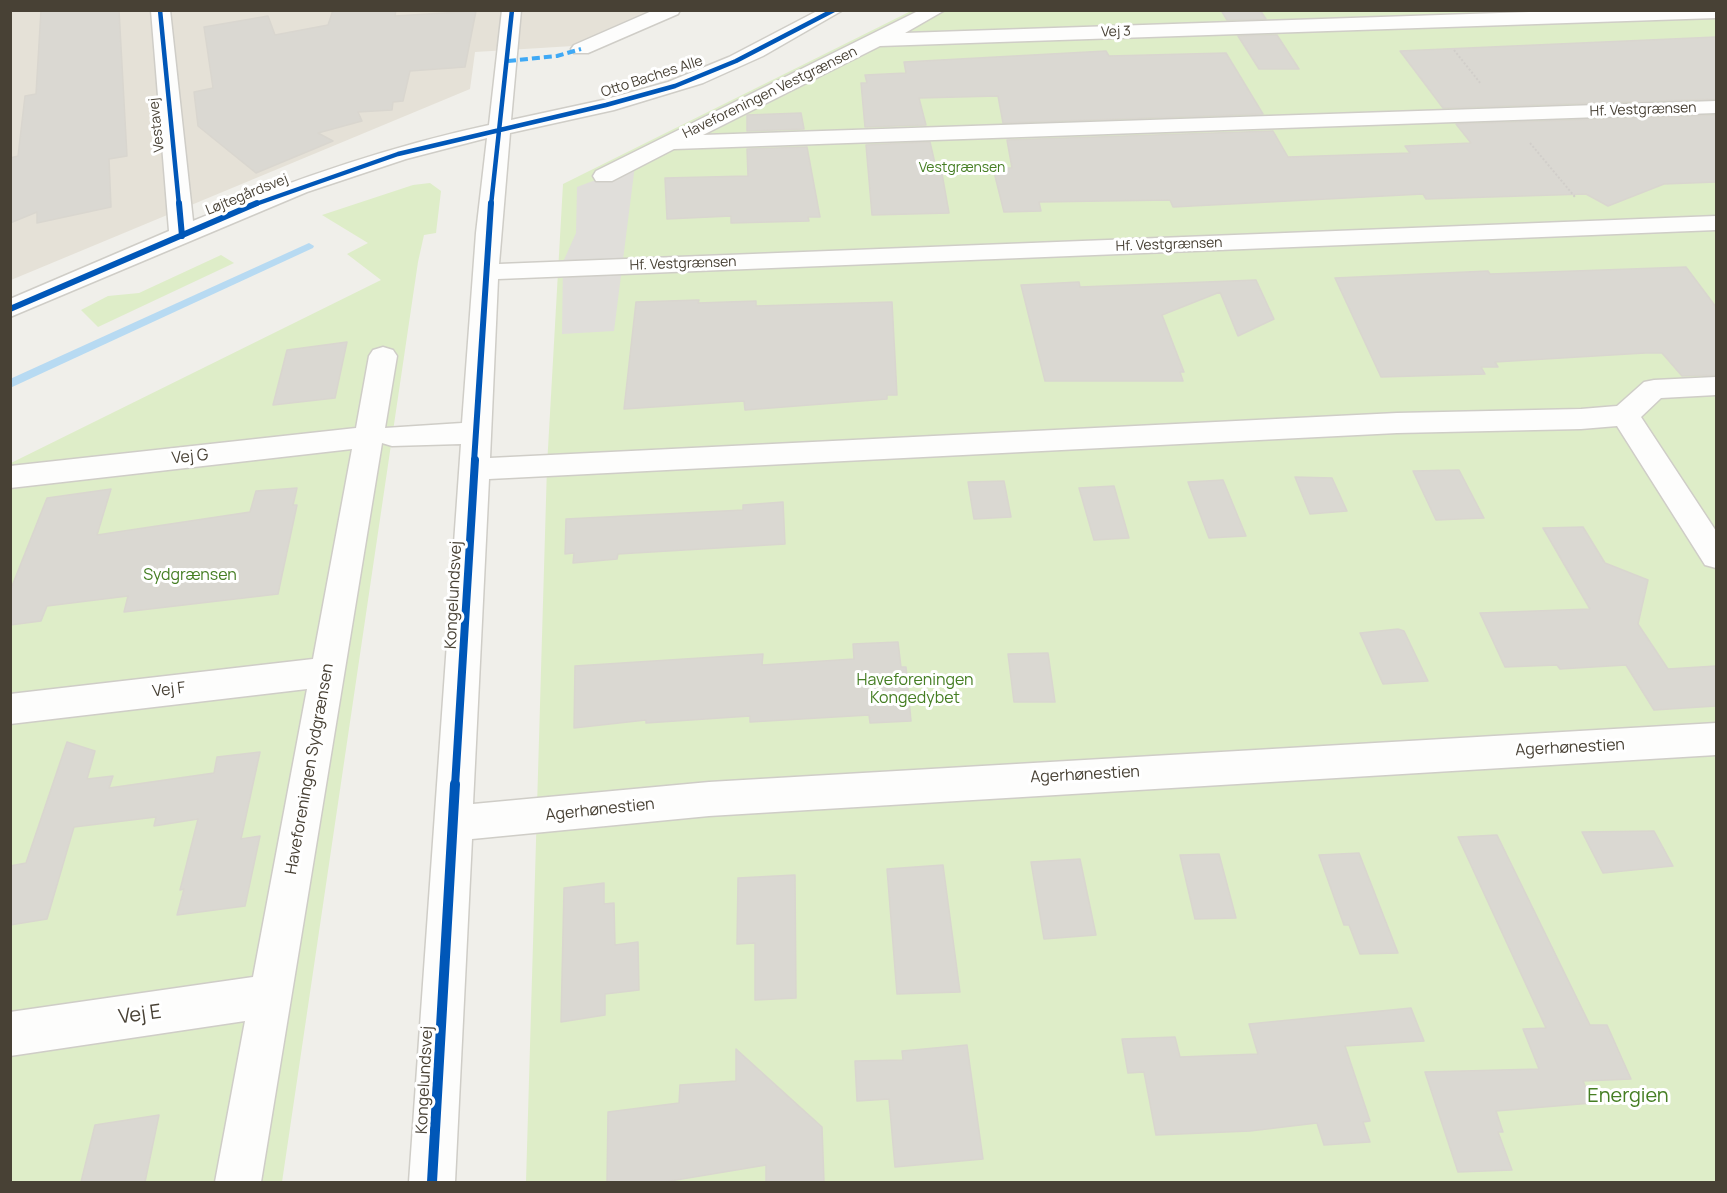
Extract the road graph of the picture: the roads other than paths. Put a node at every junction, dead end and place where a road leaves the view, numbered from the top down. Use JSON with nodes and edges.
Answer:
{"nodes":[{"id":1,"x":160,"y":10,"type":"edge"},
{"id":2,"x":512,"y":10,"type":"edge"},
{"id":3,"x":834,"y":10,"type":"edge"},
{"id":4,"x":936,"y":10,"type":"edge"},
{"id":5,"x":1716,"y":12,"type":"edge"},
{"id":6,"x":1404,"y":16,"type":"edge"},
{"id":7,"x":665,"y":17,"type":"edge"},
{"id":8,"x":877,"y":40,"type":"junction"},
{"id":9,"x":581,"y":49,"type":"dead end"},
{"id":10,"x":1716,"y":107,"type":"edge"},
{"id":11,"x":502,"y":126,"type":"junction"},
{"id":12,"x":669,"y":143,"type":"junction"},
{"id":13,"x":604,"y":176,"type":"dead end"},
{"id":14,"x":1716,"y":223,"type":"edge"},
{"id":15,"x":182,"y":236,"type":"junction"},
{"id":16,"x":487,"y":272,"type":"junction"},
{"id":17,"x":10,"y":309,"type":"edge"},
{"id":18,"x":383,"y":356,"type":"dead end"},
{"id":19,"x":1716,"y":387,"type":"edge"},
{"id":20,"x":1625,"y":415,"type":"junction"},
{"id":21,"x":477,"y":433,"type":"junction"},
{"id":22,"x":380,"y":437,"type":"junction"},
{"id":23,"x":475,"y":469,"type":"junction"},
{"id":24,"x":10,"y":477,"type":"edge"},
{"id":25,"x":1716,"y":556,"type":"edge"},
{"id":26,"x":327,"y":672,"type":"junction"},
{"id":27,"x":10,"y":709,"type":"edge"},
{"id":28,"x":1716,"y":739,"type":"edge"},
{"id":29,"x":454,"y":823,"type":"junction"},
{"id":30,"x":270,"y":996,"type":"junction"},
{"id":31,"x":10,"y":1034,"type":"edge"},
{"id":32,"x":238,"y":1182,"type":"edge"},
{"id":33,"x":432,"y":1182,"type":"edge"}],
"edges":[{"from":1,"to":15,"type":"street","name":"Vestavej"},
{"from":2,"to":11,"type":"street","name":"Kongelundsvej"},
{"from":3,"to":11,"type":"street","name":"Otto Baches Alle"},
{"from":4,"to":8,"type":"street","name":"Haveforeningen Vestgrænsen"},
{"from":5,"to":6,"type":"street"},
{"from":6,"to":8,"type":"street","name":"Vej 3"},
{"from":7,"to":9,"type":"street"},
{"from":8,"to":12,"type":"street","name":"Haveforeningen Vestgrænsen"},
{"from":10,"to":12,"type":"street","name":"Hf. Vestgrænsen"},
{"from":11,"to":15,"type":"street","name":"Løjtegårdsvej"},
{"from":11,"to":16,"type":"street","name":"Kongelundsvej"},
{"from":12,"to":13,"type":"street","name":"Haveforeningen Vestgrænsen"},
{"from":14,"to":16,"type":"street","name":"Hf. Vestgrænsen"},
{"from":15,"to":17,"type":"street","name":"Løjtegårdsvej"},
{"from":16,"to":21,"type":"street","name":"Kongelundsvej"},
{"from":18,"to":22,"type":"street","name":"Haveforeningen Sydgrænsen"},
{"from":19,"to":20,"type":"street"},
{"from":20,"to":23,"type":"street"},
{"from":20,"to":25,"type":"street"},
{"from":21,"to":22,"type":"street","name":"Vej G"},
{"from":21,"to":23,"type":"street","name":"Kongelundsvej"},
{"from":22,"to":24,"type":"street","name":"Vej G"},
{"from":22,"to":26,"type":"street","name":"Haveforeningen Sydgrænsen"},
{"from":23,"to":29,"type":"street","name":"Kongelundsvej"},
{"from":26,"to":27,"type":"street","name":"Vej F"},
{"from":26,"to":30,"type":"street","name":"Haveforeningen Sydgrænsen"},
{"from":28,"to":29,"type":"street","name":"Agerhønestien"},
{"from":29,"to":33,"type":"street","name":"Kongelundsvej"},
{"from":30,"to":31,"type":"street","name":"Vej E"},
{"from":30,"to":32,"type":"street","name":"Haveforeningen Sydgrænsen"}]}
